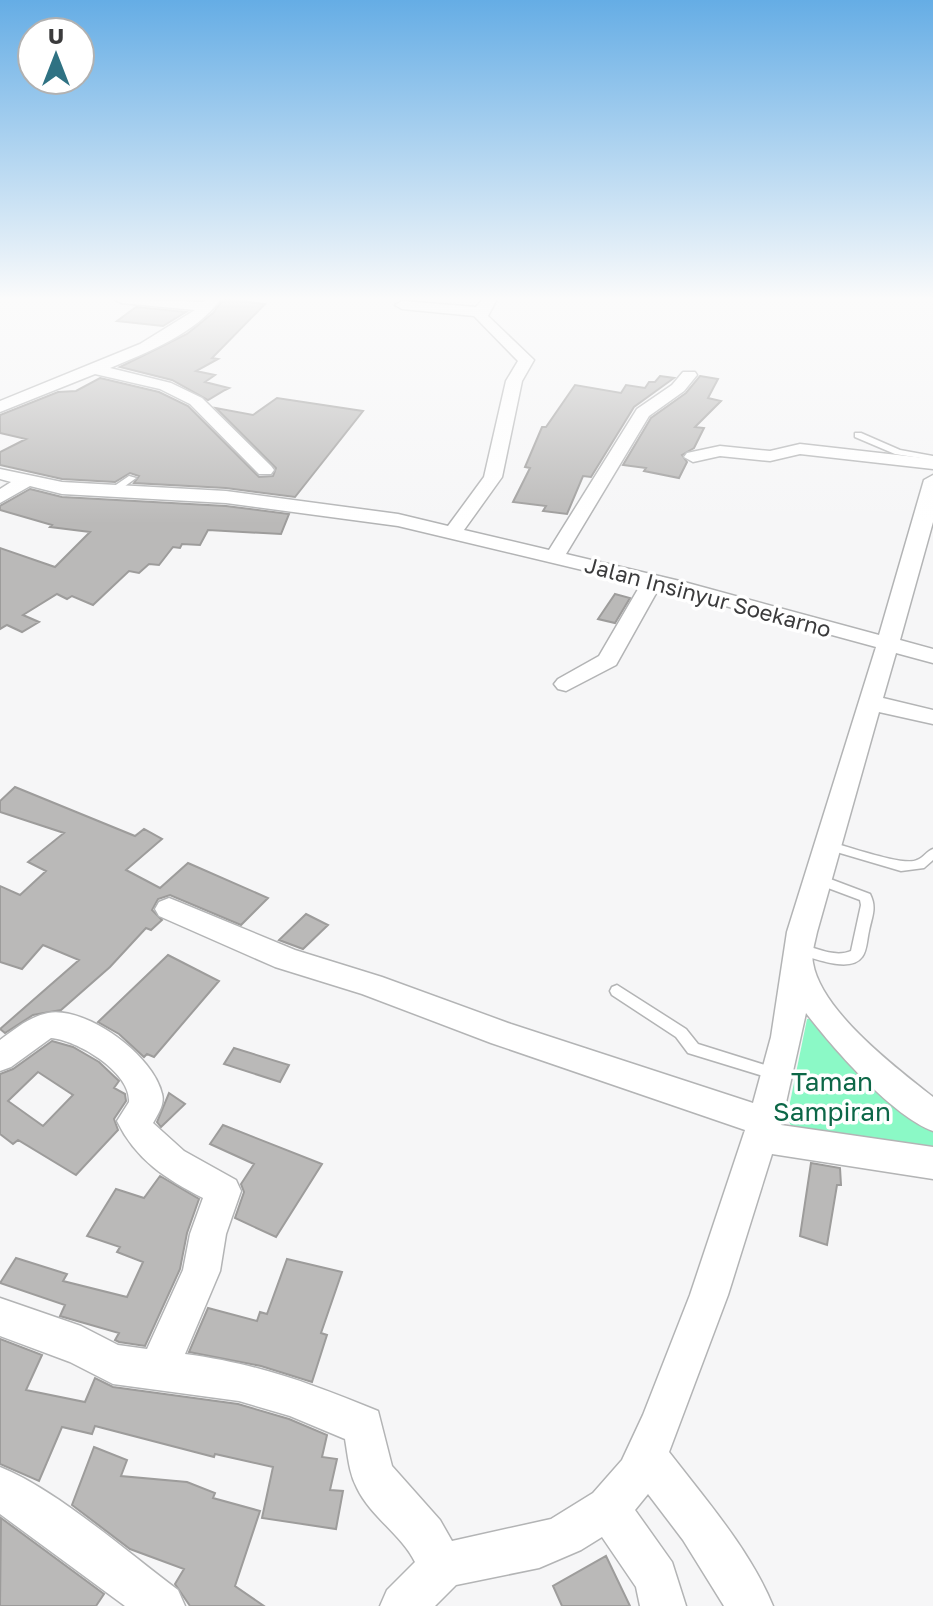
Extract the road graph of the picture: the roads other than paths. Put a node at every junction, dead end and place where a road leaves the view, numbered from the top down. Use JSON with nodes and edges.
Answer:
{"nodes":[{"id":1,"x":80,"y":374,"type":"edge"},
{"id":2,"x":122,"y":374,"type":"edge"},
{"id":3,"x":518,"y":374,"type":"edge"},
{"id":4,"x":689,"y":375,"type":"dead end"},
{"id":5,"x":0,"y":407,"type":"edge"},
{"id":6,"x":858,"y":435,"type":"dead end"},
{"id":7,"x":693,"y":457,"type":"dead end"},
{"id":8,"x":933,"y":461,"type":"edge"},
{"id":9,"x":265,"y":470,"type":"dead end"},
{"id":10,"x":0,"y":474,"type":"edge"},
{"id":11,"x":132,"y":478,"type":"dead end"},
{"id":12,"x":29,"y":479,"type":"junction"},
{"id":13,"x":933,"y":480,"type":"edge"},
{"id":14,"x":110,"y":493,"type":"junction"},
{"id":15,"x":0,"y":497,"type":"edge"},
{"id":16,"x":453,"y":532,"type":"junction"},
{"id":17,"x":554,"y":557,"type":"junction"},
{"id":18,"x":653,"y":581,"type":"junction"},
{"id":19,"x":885,"y":644,"type":"junction"},
{"id":20,"x":933,"y":656,"type":"edge"},
{"id":21,"x":566,"y":684,"type":"dead end"},
{"id":22,"x":868,"y":702,"type":"junction"},
{"id":23,"x":933,"y":717,"type":"edge"},
{"id":24,"x":827,"y":845,"type":"junction"},
{"id":25,"x":933,"y":853,"type":"edge"},
{"id":26,"x":817,"y":879,"type":"junction"},
{"id":27,"x":169,"y":909,"type":"dead end"},
{"id":28,"x":799,"y":956,"type":"junction"},
{"id":29,"x":617,"y":991,"type":"dead end"},
{"id":30,"x":0,"y":1058,"type":"edge"},
{"id":31,"x":779,"y":1075,"type":"junction"},
{"id":32,"x":933,"y":1116,"type":"edge"},
{"id":33,"x":762,"y":1130,"type":"junction"},
{"id":34,"x":933,"y":1163,"type":"edge"},
{"id":35,"x":0,"y":1317,"type":"edge"},
{"id":36,"x":158,"y":1370,"type":"junction"},
{"id":37,"x":647,"y":1457,"type":"junction"},
{"id":38,"x":0,"y":1488,"type":"edge"},
{"id":39,"x":608,"y":1508,"type":"junction"},
{"id":40,"x":442,"y":1567,"type":"junction"},
{"id":41,"x":741,"y":1592,"type":"edge"},
{"id":42,"x":162,"y":1606,"type":"edge"},
{"id":43,"x":403,"y":1606,"type":"edge"},
{"id":44,"x":663,"y":1606,"type":"edge"}],
"edges":[{"from":1,"to":5,"type":"street"},
{"from":2,"to":9,"type":"street"},
{"from":3,"to":16,"type":"street"},
{"from":4,"to":17,"type":"street"},
{"from":6,"to":8,"type":"lane"},
{"from":7,"to":8,"type":"street"},
{"from":10,"to":12,"type":"street","name":"Jalan Insinyur Soekarno"},
{"from":11,"to":14,"type":"lane"},
{"from":12,"to":14,"type":"street","name":"Jalan Insinyur Soekarno"},
{"from":12,"to":15,"type":"street"},
{"from":13,"to":19,"type":"street"},
{"from":14,"to":16,"type":"street","name":"Jalan Insinyur Soekarno"},
{"from":16,"to":17,"type":"street","name":"Jalan Insinyur Soekarno"},
{"from":17,"to":18,"type":"street","name":"Jalan Insinyur Soekarno"},
{"from":18,"to":19,"type":"street","name":"Jalan Insinyur Soekarno"},
{"from":18,"to":21,"type":"street"},
{"from":19,"to":20,"type":"street","name":"Jalan Insinyur Soekarno"},
{"from":19,"to":22,"type":"street"},
{"from":22,"to":23,"type":"street"},
{"from":22,"to":24,"type":"street"},
{"from":24,"to":25,"type":"lane"},
{"from":24,"to":26,"type":"street"},
{"from":26,"to":28,"type":"street"},
{"from":26,"to":28,"type":"lane"},
{"from":27,"to":33,"type":"street"},
{"from":28,"to":31,"type":"street"},
{"from":28,"to":32,"type":"street"},
{"from":29,"to":31,"type":"lane"},
{"from":30,"to":36,"type":"street"},
{"from":31,"to":33,"type":"street"},
{"from":33,"to":34,"type":"street"},
{"from":33,"to":37,"type":"street"},
{"from":35,"to":36,"type":"street"},
{"from":36,"to":40,"type":"street"},
{"from":37,"to":39,"type":"street"},
{"from":37,"to":41,"type":"street"},
{"from":38,"to":42,"type":"street"},
{"from":39,"to":40,"type":"street"},
{"from":39,"to":44,"type":"street"},
{"from":40,"to":43,"type":"street"}]}
